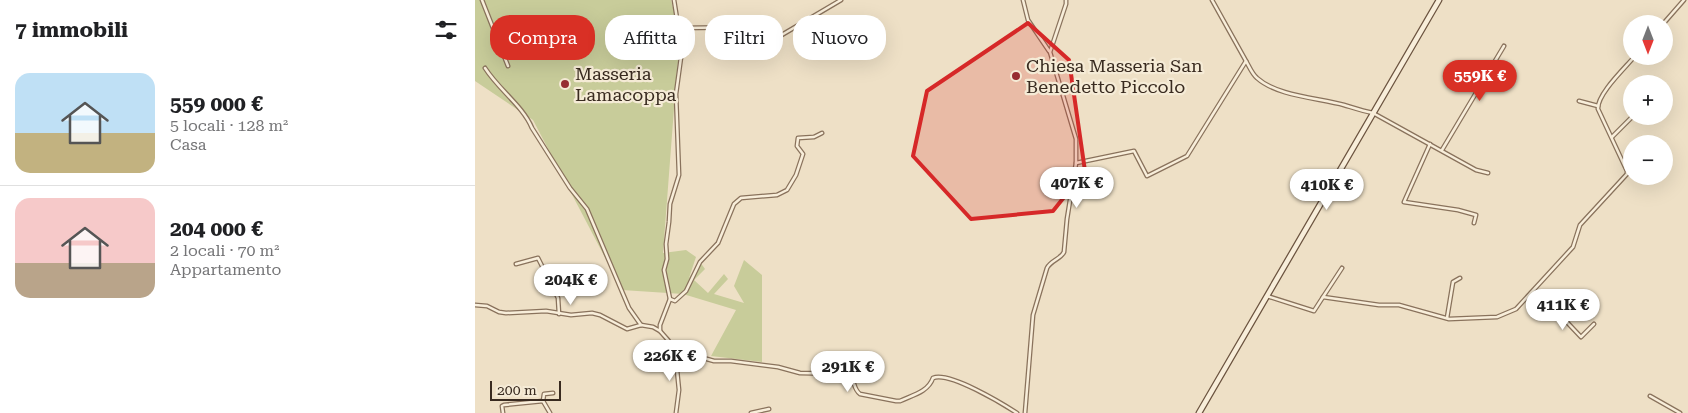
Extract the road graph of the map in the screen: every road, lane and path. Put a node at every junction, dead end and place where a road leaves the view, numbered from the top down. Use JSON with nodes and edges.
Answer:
{"nodes":[{"id":1,"x":483,"y":0,"type":"edge"},
{"id":2,"x":675,"y":0,"type":"edge"},
{"id":3,"x":841,"y":0,"type":"edge"},
{"id":4,"x":1023,"y":0,"type":"edge"},
{"id":5,"x":1066,"y":0,"type":"edge"},
{"id":6,"x":1212,"y":0,"type":"edge"},
{"id":7,"x":1439,"y":0,"type":"edge"},
{"id":8,"x":1683,"y":0,"type":"edge"},
{"id":9,"x":677,"y":15,"type":"edge"},
{"id":10,"x":1670,"y":15,"type":"edge"},
{"id":11,"x":695,"y":28,"type":"edge"},
{"id":12,"x":1504,"y":46,"type":"dead end"},
{"id":13,"x":1050,"y":52,"type":"junction"},
{"id":14,"x":681,"y":60,"type":"edge"},
{"id":15,"x":1246,"y":61,"type":"junction"},
{"id":16,"x":1627,"y":65,"type":"edge"},
{"id":17,"x":508,"y":66,"type":"dead end"},
{"id":18,"x":485,"y":68,"type":"dead end"},
{"id":19,"x":1579,"y":101,"type":"dead end"},
{"id":20,"x":1598,"y":106,"type":"junction"},
{"id":21,"x":1373,"y":113,"type":"junction"},
{"id":22,"x":1624,"y":125,"type":"edge"},
{"id":23,"x":821,"y":133,"type":"dead end"},
{"id":24,"x":1612,"y":137,"type":"junction"},
{"id":25,"x":1429,"y":144,"type":"junction"},
{"id":26,"x":1442,"y":150,"type":"junction"},
{"id":27,"x":1076,"y":163,"type":"junction"},
{"id":28,"x":1488,"y":173,"type":"dead end"},
{"id":29,"x":1474,"y":223,"type":"dead end"},
{"id":30,"x":515,"y":264,"type":"dead end"},
{"id":31,"x":1342,"y":268,"type":"dead end"},
{"id":32,"x":582,"y":271,"type":"dead end"},
{"id":33,"x":1460,"y":278,"type":"dead end"},
{"id":34,"x":554,"y":290,"type":"junction"},
{"id":35,"x":1531,"y":293,"type":"junction"},
{"id":36,"x":1267,"y":296,"type":"junction"},
{"id":37,"x":1323,"y":297,"type":"junction"},
{"id":38,"x":669,"y":299,"type":"junction"},
{"id":39,"x":475,"y":306,"type":"edge"},
{"id":40,"x":559,"y":314,"type":"junction"},
{"id":41,"x":1447,"y":318,"type":"junction"},
{"id":42,"x":1594,"y":324,"type":"dead end"},
{"id":43,"x":641,"y":325,"type":"junction"},
{"id":44,"x":660,"y":331,"type":"junction"},
{"id":45,"x":675,"y":350,"type":"junction"},
{"id":46,"x":553,"y":393,"type":"dead end"},
{"id":47,"x":1650,"y":396,"type":"dead end"},
{"id":48,"x":543,"y":401,"type":"junction"},
{"id":49,"x":769,"y":409,"type":"dead end"},
{"id":50,"x":503,"y":413,"type":"edge"},
{"id":51,"x":550,"y":413,"type":"edge"},
{"id":52,"x":676,"y":413,"type":"edge"},
{"id":53,"x":751,"y":413,"type":"edge"},
{"id":54,"x":1017,"y":413,"type":"edge"},
{"id":55,"x":1025,"y":413,"type":"edge"},
{"id":56,"x":1199,"y":413,"type":"edge"},
{"id":57,"x":1680,"y":413,"type":"edge"}],
"edges":[{"from":1,"to":17,"type":"street"},
{"from":2,"to":9,"type":"street"},
{"from":3,"to":11,"type":"street"},
{"from":4,"to":13,"type":"street"},
{"from":5,"to":13,"type":"street"},
{"from":6,"to":15,"type":"street"},
{"from":7,"to":21,"type":"main road"},
{"from":8,"to":10,"type":"street"},
{"from":12,"to":26,"type":"street"},
{"from":13,"to":27,"type":"street"},
{"from":14,"to":38,"type":"street"},
{"from":15,"to":21,"type":"street"},
{"from":15,"to":27,"type":"street"},
{"from":16,"to":20,"type":"street"},
{"from":18,"to":43,"type":"street"},
{"from":19,"to":20,"type":"street"},
{"from":20,"to":24,"type":"street"},
{"from":21,"to":25,"type":"street"},
{"from":21,"to":36,"type":"main road"},
{"from":22,"to":24,"type":"street"},
{"from":23,"to":38,"type":"street"},
{"from":24,"to":35,"type":"street"},
{"from":25,"to":26,"type":"street"},
{"from":25,"to":29,"type":"street"},
{"from":26,"to":28,"type":"street"},
{"from":27,"to":55,"type":"street"},
{"from":30,"to":34,"type":"street"},
{"from":31,"to":37,"type":"street"},
{"from":32,"to":34,"type":"street"},
{"from":33,"to":41,"type":"street"},
{"from":34,"to":40,"type":"street"},
{"from":35,"to":41,"type":"street"},
{"from":35,"to":42,"type":"street"},
{"from":36,"to":37,"type":"street"},
{"from":36,"to":56,"type":"main road"},
{"from":37,"to":41,"type":"street"},
{"from":38,"to":44,"type":"street"},
{"from":39,"to":40,"type":"street"},
{"from":40,"to":43,"type":"street"},
{"from":43,"to":44,"type":"street"},
{"from":44,"to":45,"type":"street"},
{"from":45,"to":52,"type":"street"},
{"from":45,"to":54,"type":"street"},
{"from":46,"to":48,"type":"street"},
{"from":47,"to":57,"type":"street"},
{"from":48,"to":50,"type":"street"},
{"from":48,"to":51,"type":"street"},
{"from":49,"to":53,"type":"street"}]}
